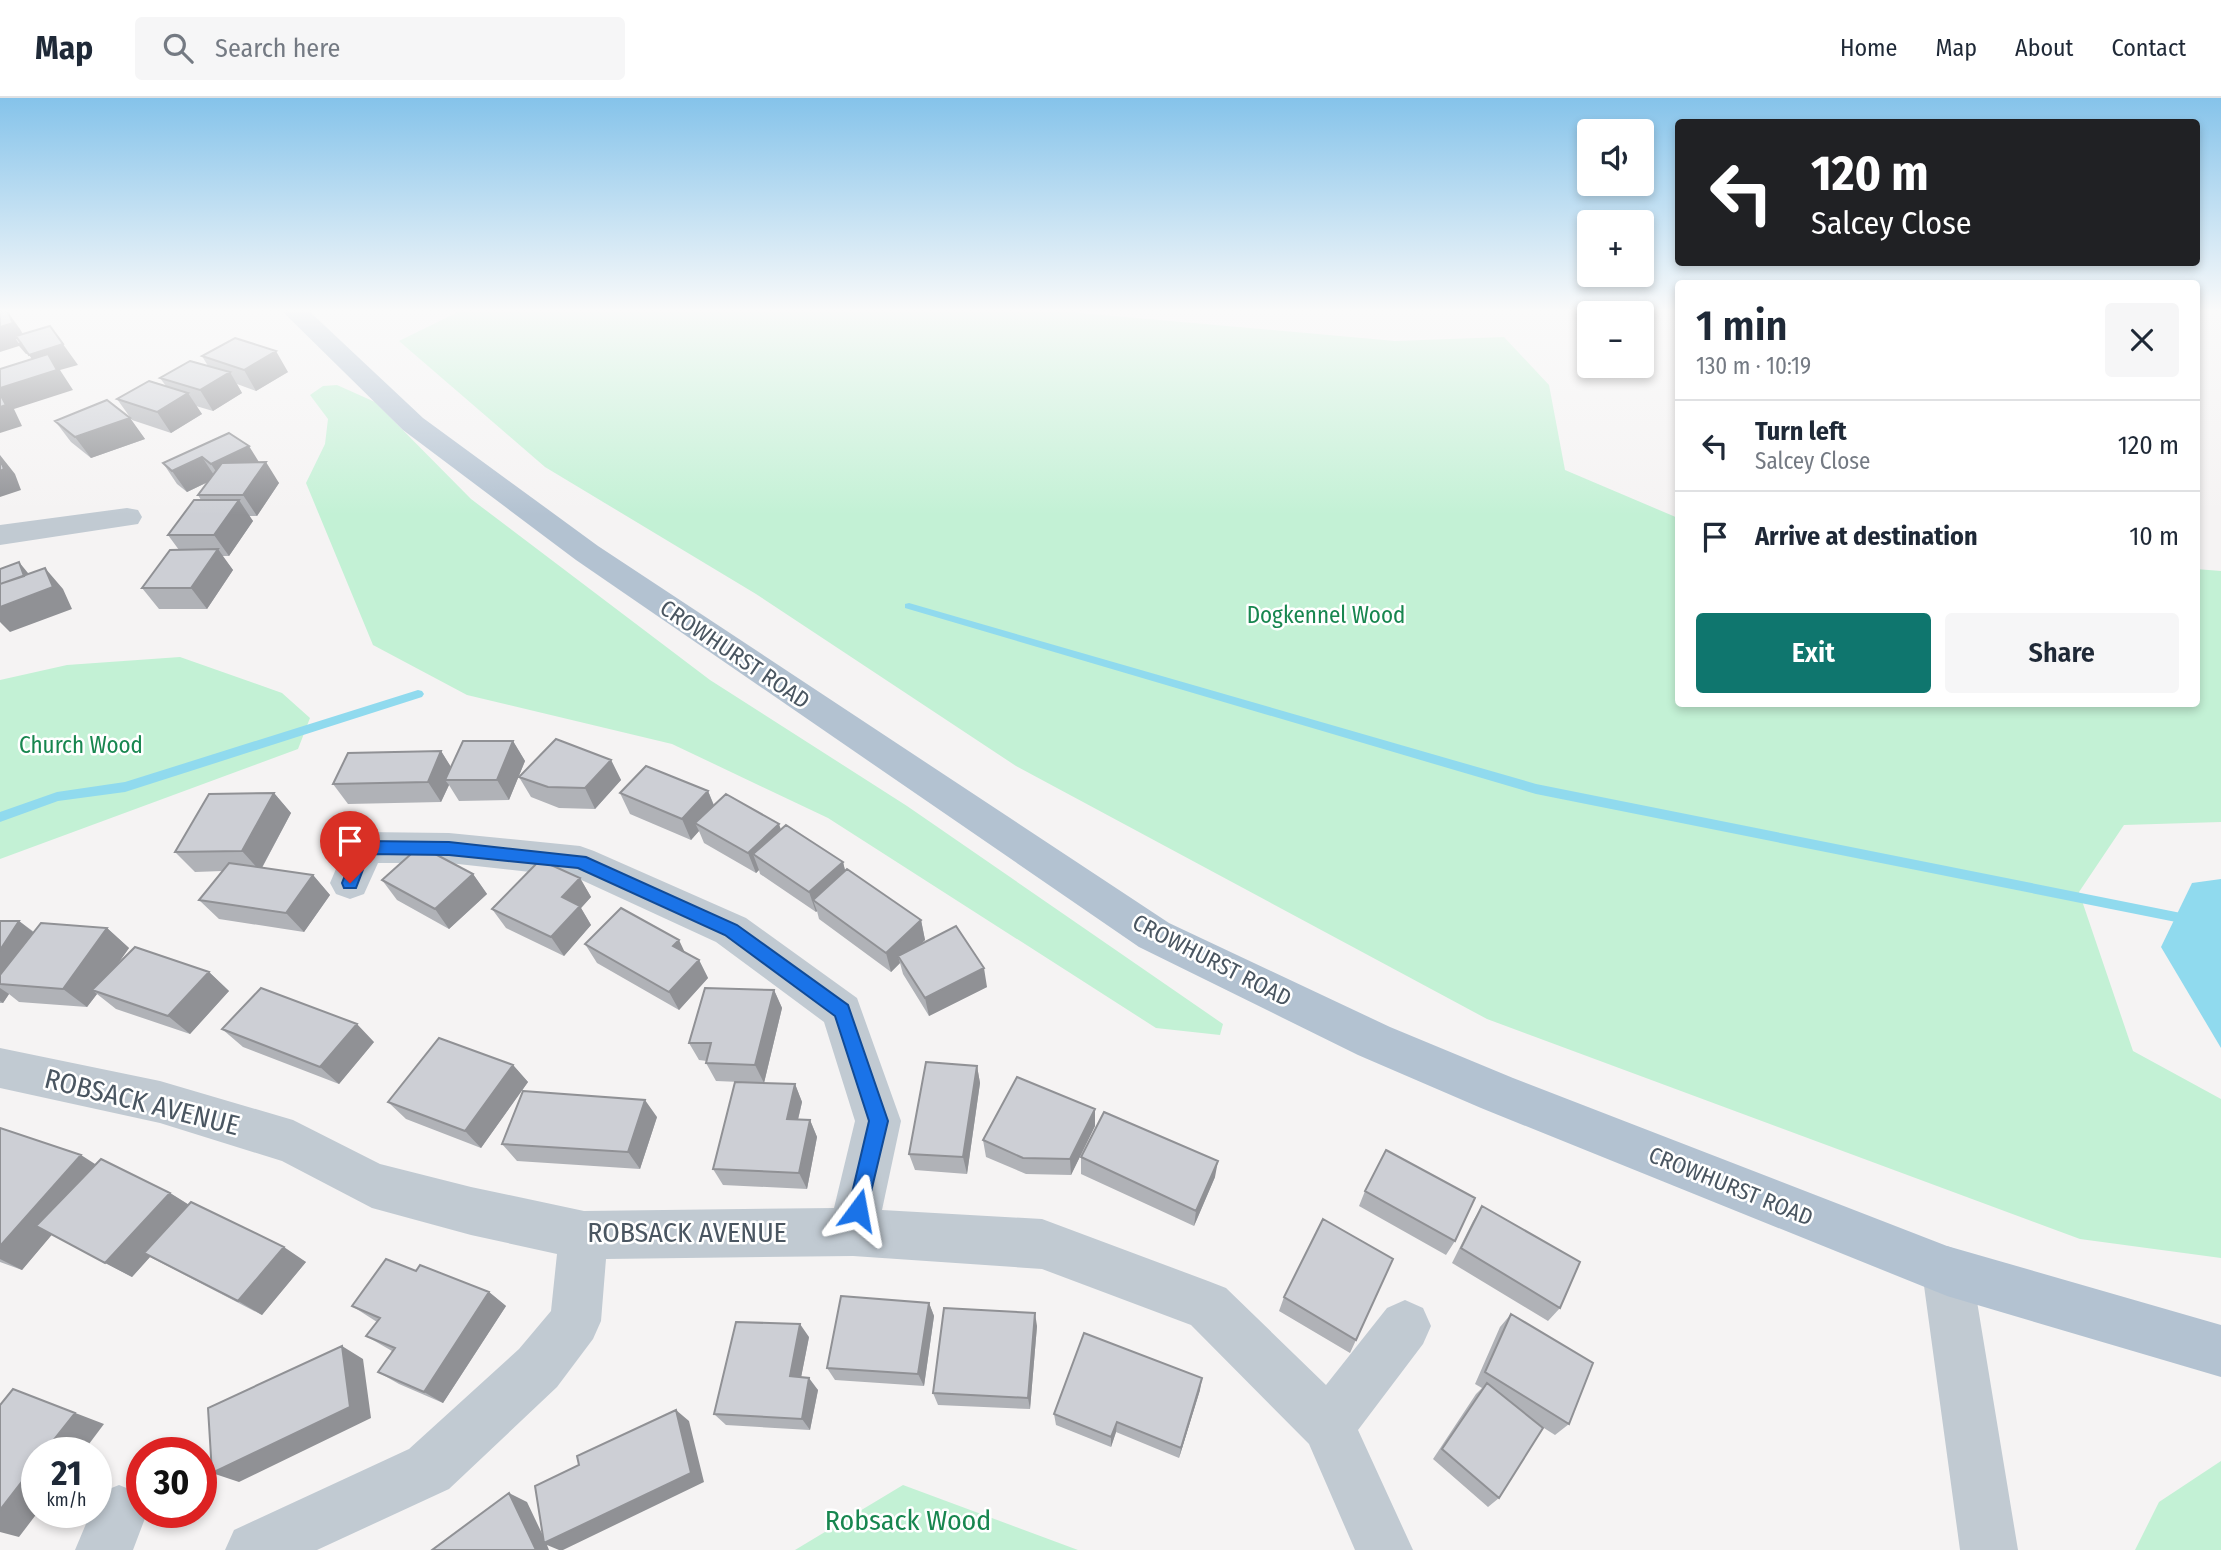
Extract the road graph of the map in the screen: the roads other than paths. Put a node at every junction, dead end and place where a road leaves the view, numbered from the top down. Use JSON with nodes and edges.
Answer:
{"nodes":[{"id":1,"x":364,"y":379,"type":"edge"},
{"id":2,"x":127,"y":517,"type":"dead end"},
{"id":3,"x":0,"y":535,"type":"edge"},
{"id":4,"x":350,"y":883,"type":"dead end"},
{"id":5,"x":0,"y":1068,"type":"edge"},
{"id":6,"x":853,"y":1232,"type":"junction"},
{"id":7,"x":584,"y":1235,"type":"junction"},
{"id":8,"x":1947,"y":1271,"type":"junction"},
{"id":9,"x":1405,"y":1326,"type":"dead end"},
{"id":10,"x":2221,"y":1351,"type":"edge"},
{"id":11,"x":1328,"y":1425,"type":"junction"},
{"id":12,"x":254,"y":1550,"type":"edge"},
{"id":13,"x":1384,"y":1550,"type":"edge"},
{"id":14,"x":1989,"y":1550,"type":"edge"}],
"edges":[{"from":1,"to":8,"type":"main road","name":"CROWHURST ROAD"},
{"from":2,"to":3,"type":"street"},
{"from":4,"to":6,"type":"street"},
{"from":5,"to":7,"type":"street","name":"ROBSACK AVENUE"},
{"from":6,"to":7,"type":"street","name":"ROBSACK AVENUE"},
{"from":6,"to":11,"type":"street","name":"ROBSACK AVENUE"},
{"from":7,"to":12,"type":"street"},
{"from":8,"to":10,"type":"main road","name":"CROWHURST ROAD"},
{"from":8,"to":14,"type":"street"},
{"from":9,"to":11,"type":"street"},
{"from":11,"to":13,"type":"street","name":"ROBSACK AVENUE"}]}
